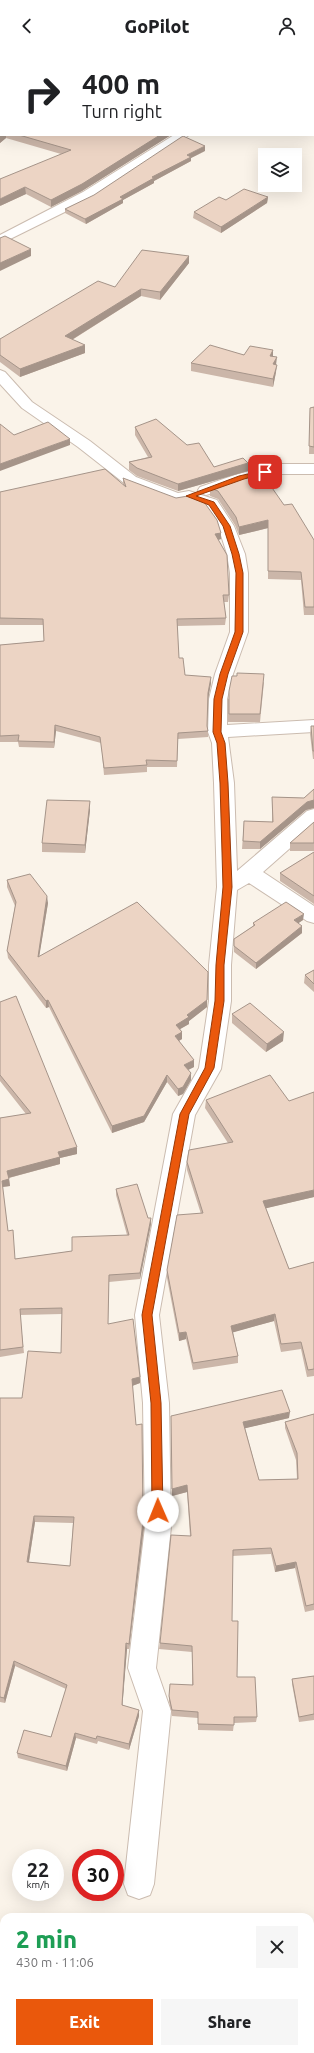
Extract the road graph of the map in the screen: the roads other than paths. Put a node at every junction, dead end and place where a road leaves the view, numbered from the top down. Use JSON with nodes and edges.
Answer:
{"nodes":[{"id":1,"x":181,"y":136,"type":"edge"},
{"id":2,"x":0,"y":240,"type":"edge"},
{"id":3,"x":0,"y":375,"type":"edge"},
{"id":4,"x":314,"y":469,"type":"edge"},
{"id":5,"x":189,"y":496,"type":"junction"},
{"id":6,"x":314,"y":726,"type":"edge"},
{"id":7,"x":217,"y":732,"type":"junction"},
{"id":8,"x":314,"y":816,"type":"edge"},
{"id":9,"x":250,"y":873,"type":"junction"},
{"id":10,"x":227,"y":887,"type":"junction"},
{"id":11,"x":314,"y":916,"type":"edge"},
{"id":12,"x":139,"y":1884,"type":"dead end"}],
"edges":[{"from":1,"to":2,"type":"street"},
{"from":3,"to":5,"type":"street"},
{"from":4,"to":5,"type":"street"},
{"from":5,"to":7,"type":"street"},
{"from":6,"to":7,"type":"street"},
{"from":7,"to":10,"type":"street"},
{"from":8,"to":9,"type":"street"},
{"from":9,"to":10,"type":"street"},
{"from":9,"to":11,"type":"street"},
{"from":10,"to":12,"type":"street"}]}
